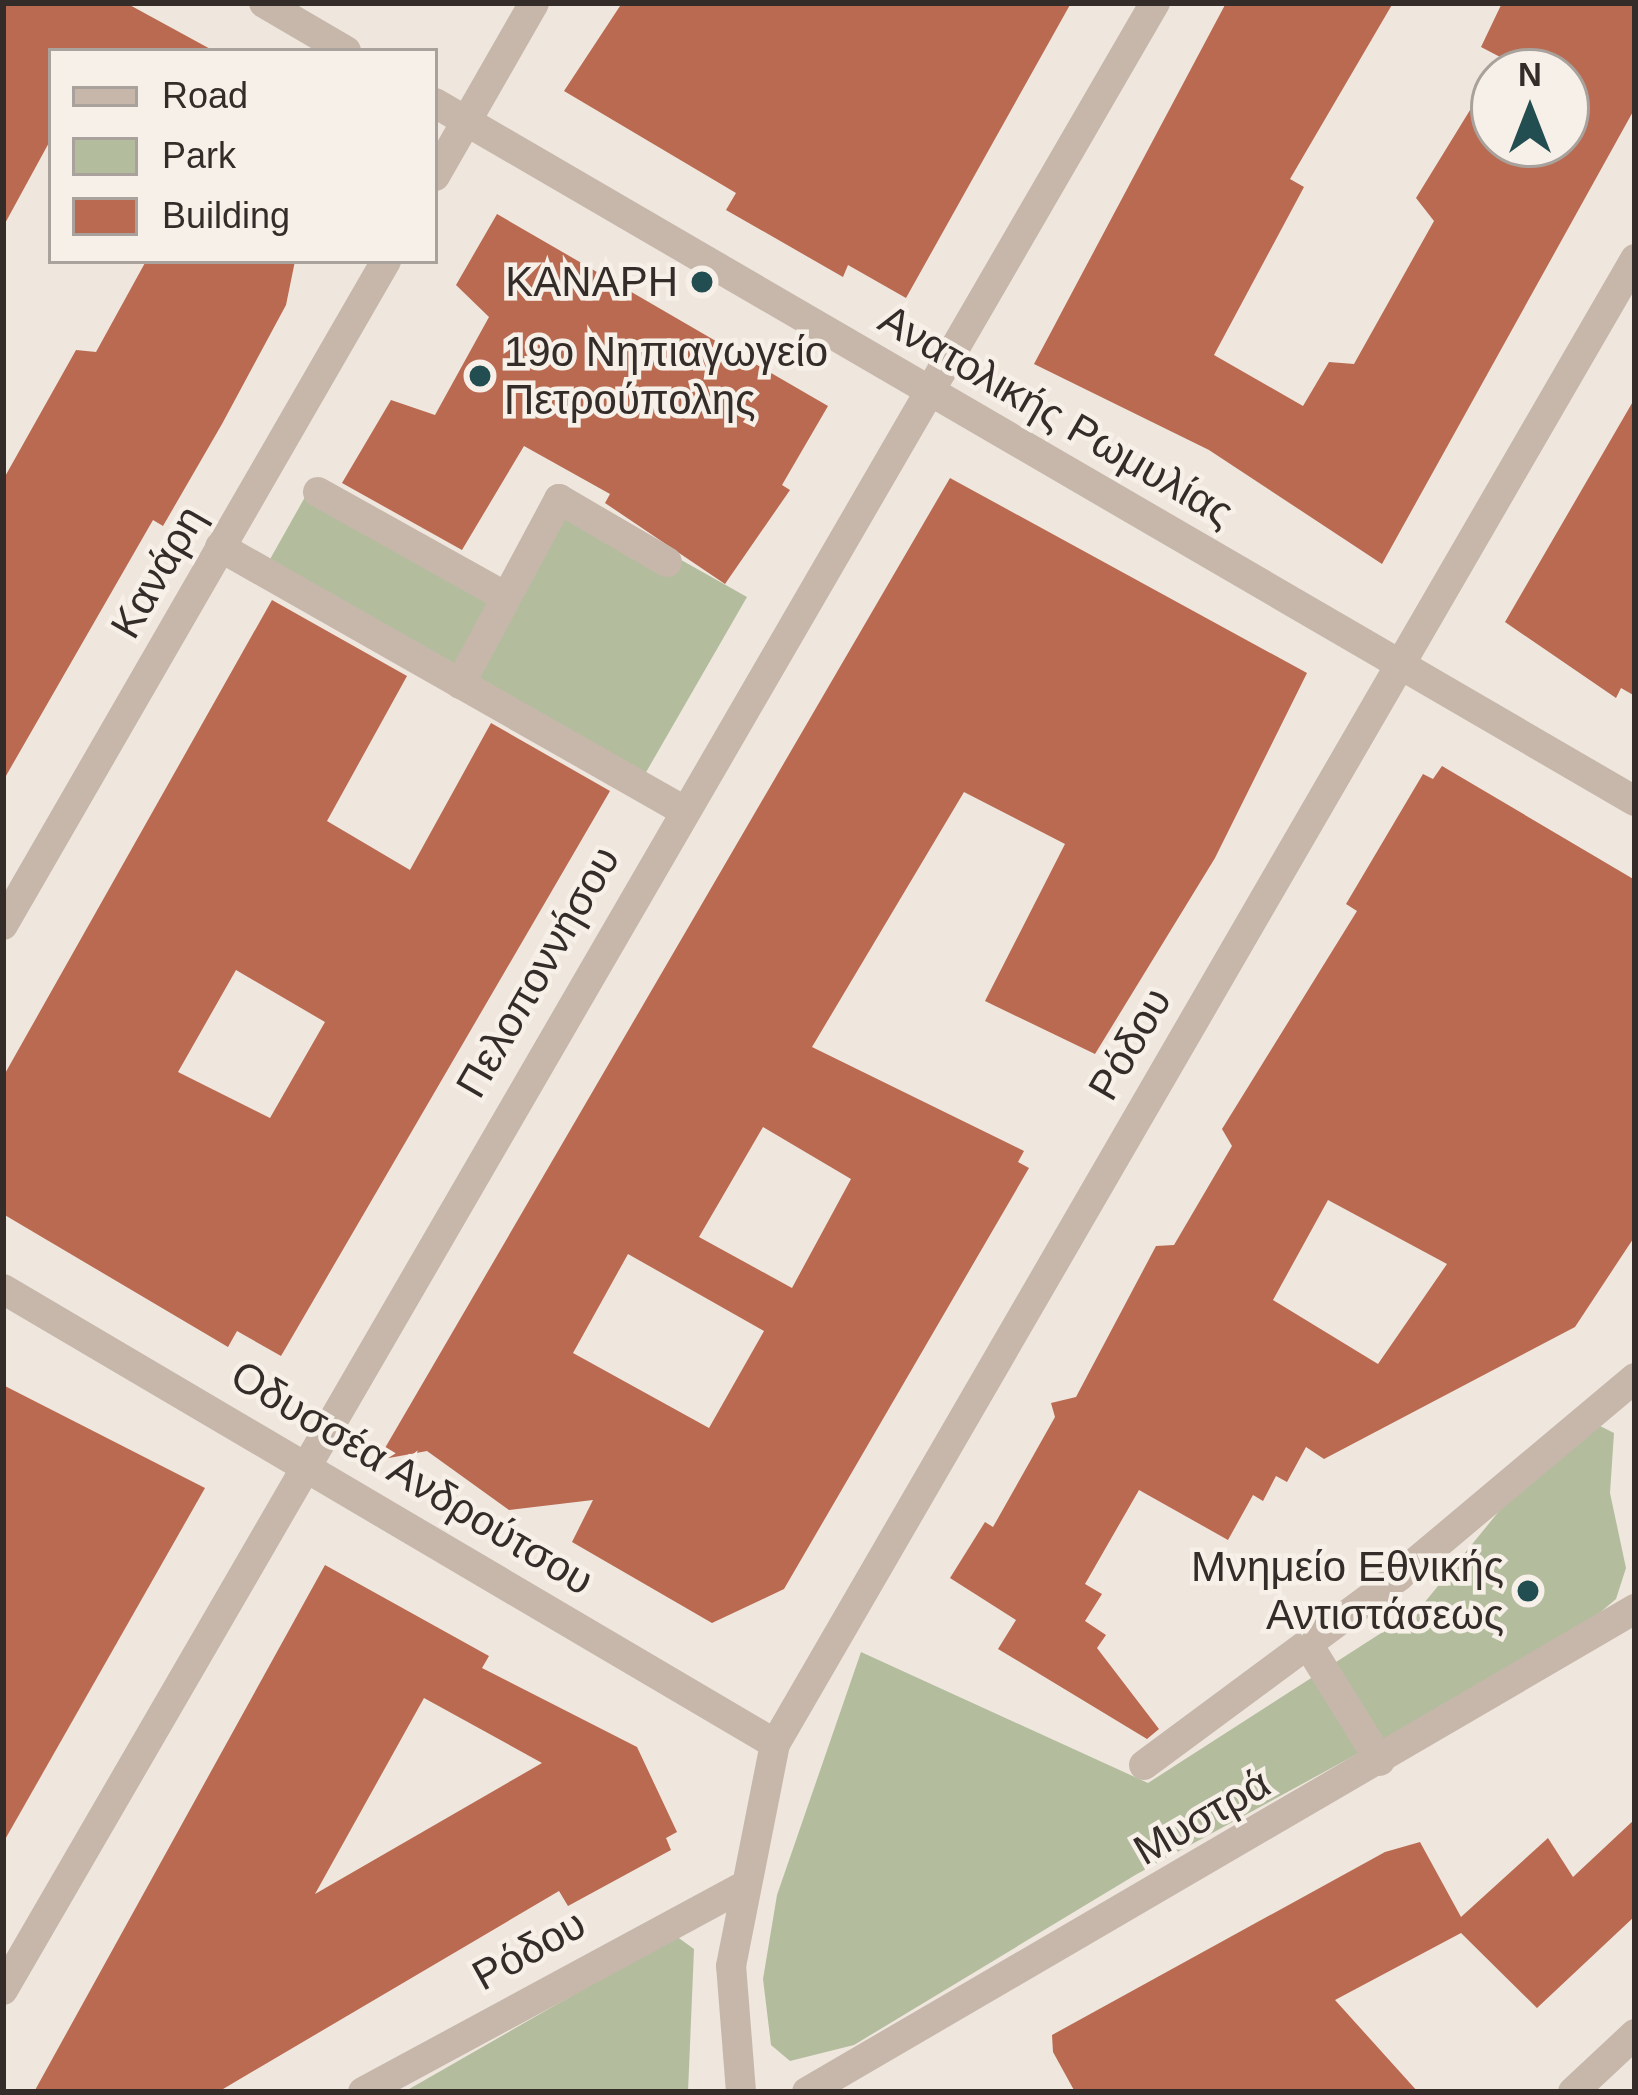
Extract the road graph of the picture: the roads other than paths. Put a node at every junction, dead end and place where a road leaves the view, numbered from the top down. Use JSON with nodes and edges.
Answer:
{"nodes":[{"id":1,"x":264,"y":3,"type":"edge"},
{"id":2,"x":534,"y":3,"type":"edge"},
{"id":3,"x":1155,"y":3,"type":"edge"},
{"id":4,"x":341,"y":48,"type":"edge"},
{"id":5,"x":438,"y":105,"type":"edge"},
{"id":6,"x":467,"y":121,"type":"junction"},
{"id":7,"x":438,"y":171,"type":"edge"},
{"id":8,"x":1635,"y":259,"type":"edge"},
{"id":9,"x":384,"y":264,"type":"edge"},
{"id":10,"x":925,"y":388,"type":"junction"},
{"id":11,"x":318,"y":492,"type":"dead end"},
{"id":12,"x":220,"y":547,"type":"junction"},
{"id":13,"x":668,"y":562,"type":"dead end"},
{"id":14,"x":506,"y":597,"type":"junction"},
{"id":15,"x":1401,"y":664,"type":"junction"},
{"id":16,"x":460,"y":683,"type":"junction"},
{"id":17,"x":1635,"y":801,"type":"edge"},
{"id":18,"x":681,"y":809,"type":"junction"},
{"id":19,"x":3,"y":925,"type":"edge"},
{"id":20,"x":3,"y":1289,"type":"edge"},
{"id":21,"x":1635,"y":1378,"type":"edge"},
{"id":22,"x":303,"y":1460,"type":"junction"},
{"id":23,"x":1635,"y":1609,"type":"edge"},
{"id":24,"x":1309,"y":1646,"type":"junction"},
{"id":25,"x":775,"y":1744,"type":"junction"},
{"id":26,"x":1380,"y":1762,"type":"junction"},
{"id":27,"x":1144,"y":1765,"type":"dead end"},
{"id":28,"x":739,"y":1889,"type":"junction"},
{"id":29,"x":3,"y":1990,"type":"edge"},
{"id":30,"x":1635,"y":2034,"type":"edge"},
{"id":31,"x":363,"y":2092,"type":"edge"},
{"id":32,"x":742,"y":2092,"type":"edge"},
{"id":33,"x":807,"y":2092,"type":"edge"},
{"id":34,"x":1573,"y":2092,"type":"edge"}],
"edges":[{"from":1,"to":4,"type":"street"},
{"from":2,"to":6,"type":"street"},
{"from":3,"to":10,"type":"street","name":"Πελοποννήσου"},
{"from":5,"to":6,"type":"street","name":"Ανατολικής Ρωμυλίας"},
{"from":6,"to":7,"type":"street"},
{"from":6,"to":10,"type":"street","name":"Ανατολικής Ρωμυλίας"},
{"from":8,"to":15,"type":"street","name":"Ρόδου"},
{"from":9,"to":12,"type":"street","name":"Κανάρη"},
{"from":10,"to":15,"type":"street","name":"Ανατολικής Ρωμυλίας"},
{"from":10,"to":18,"type":"street","name":"Πελοποννήσου"},
{"from":11,"to":14,"type":"street"},
{"from":12,"to":16,"type":"street"},
{"from":12,"to":19,"type":"street","name":"Κανάρη"},
{"from":13,"to":14,"type":"street"},
{"from":14,"to":16,"type":"street"},
{"from":15,"to":17,"type":"street","name":"Ανατολικής Ρωμυλίας"},
{"from":15,"to":25,"type":"street","name":"Ρόδου"},
{"from":16,"to":18,"type":"street"},
{"from":18,"to":22,"type":"street","name":"Πελοποννήσου"},
{"from":20,"to":22,"type":"street","name":"Οδυσσέα Ανδρούτσου"},
{"from":21,"to":24,"type":"street"},
{"from":22,"to":25,"type":"street","name":"Οδυσσέα Ανδρούτσου"},
{"from":22,"to":29,"type":"street","name":"Πελοποννήσου"},
{"from":23,"to":26,"type":"street","name":"Μυστρά"},
{"from":24,"to":26,"type":"street"},
{"from":24,"to":27,"type":"street"},
{"from":25,"to":28,"type":"street","name":"Ρόδου"},
{"from":26,"to":33,"type":"street","name":"Μυστρά"},
{"from":28,"to":31,"type":"street","name":"Ρόδου"},
{"from":28,"to":32,"type":"street","name":"Ρόδου"},
{"from":30,"to":34,"type":"street"}]}
